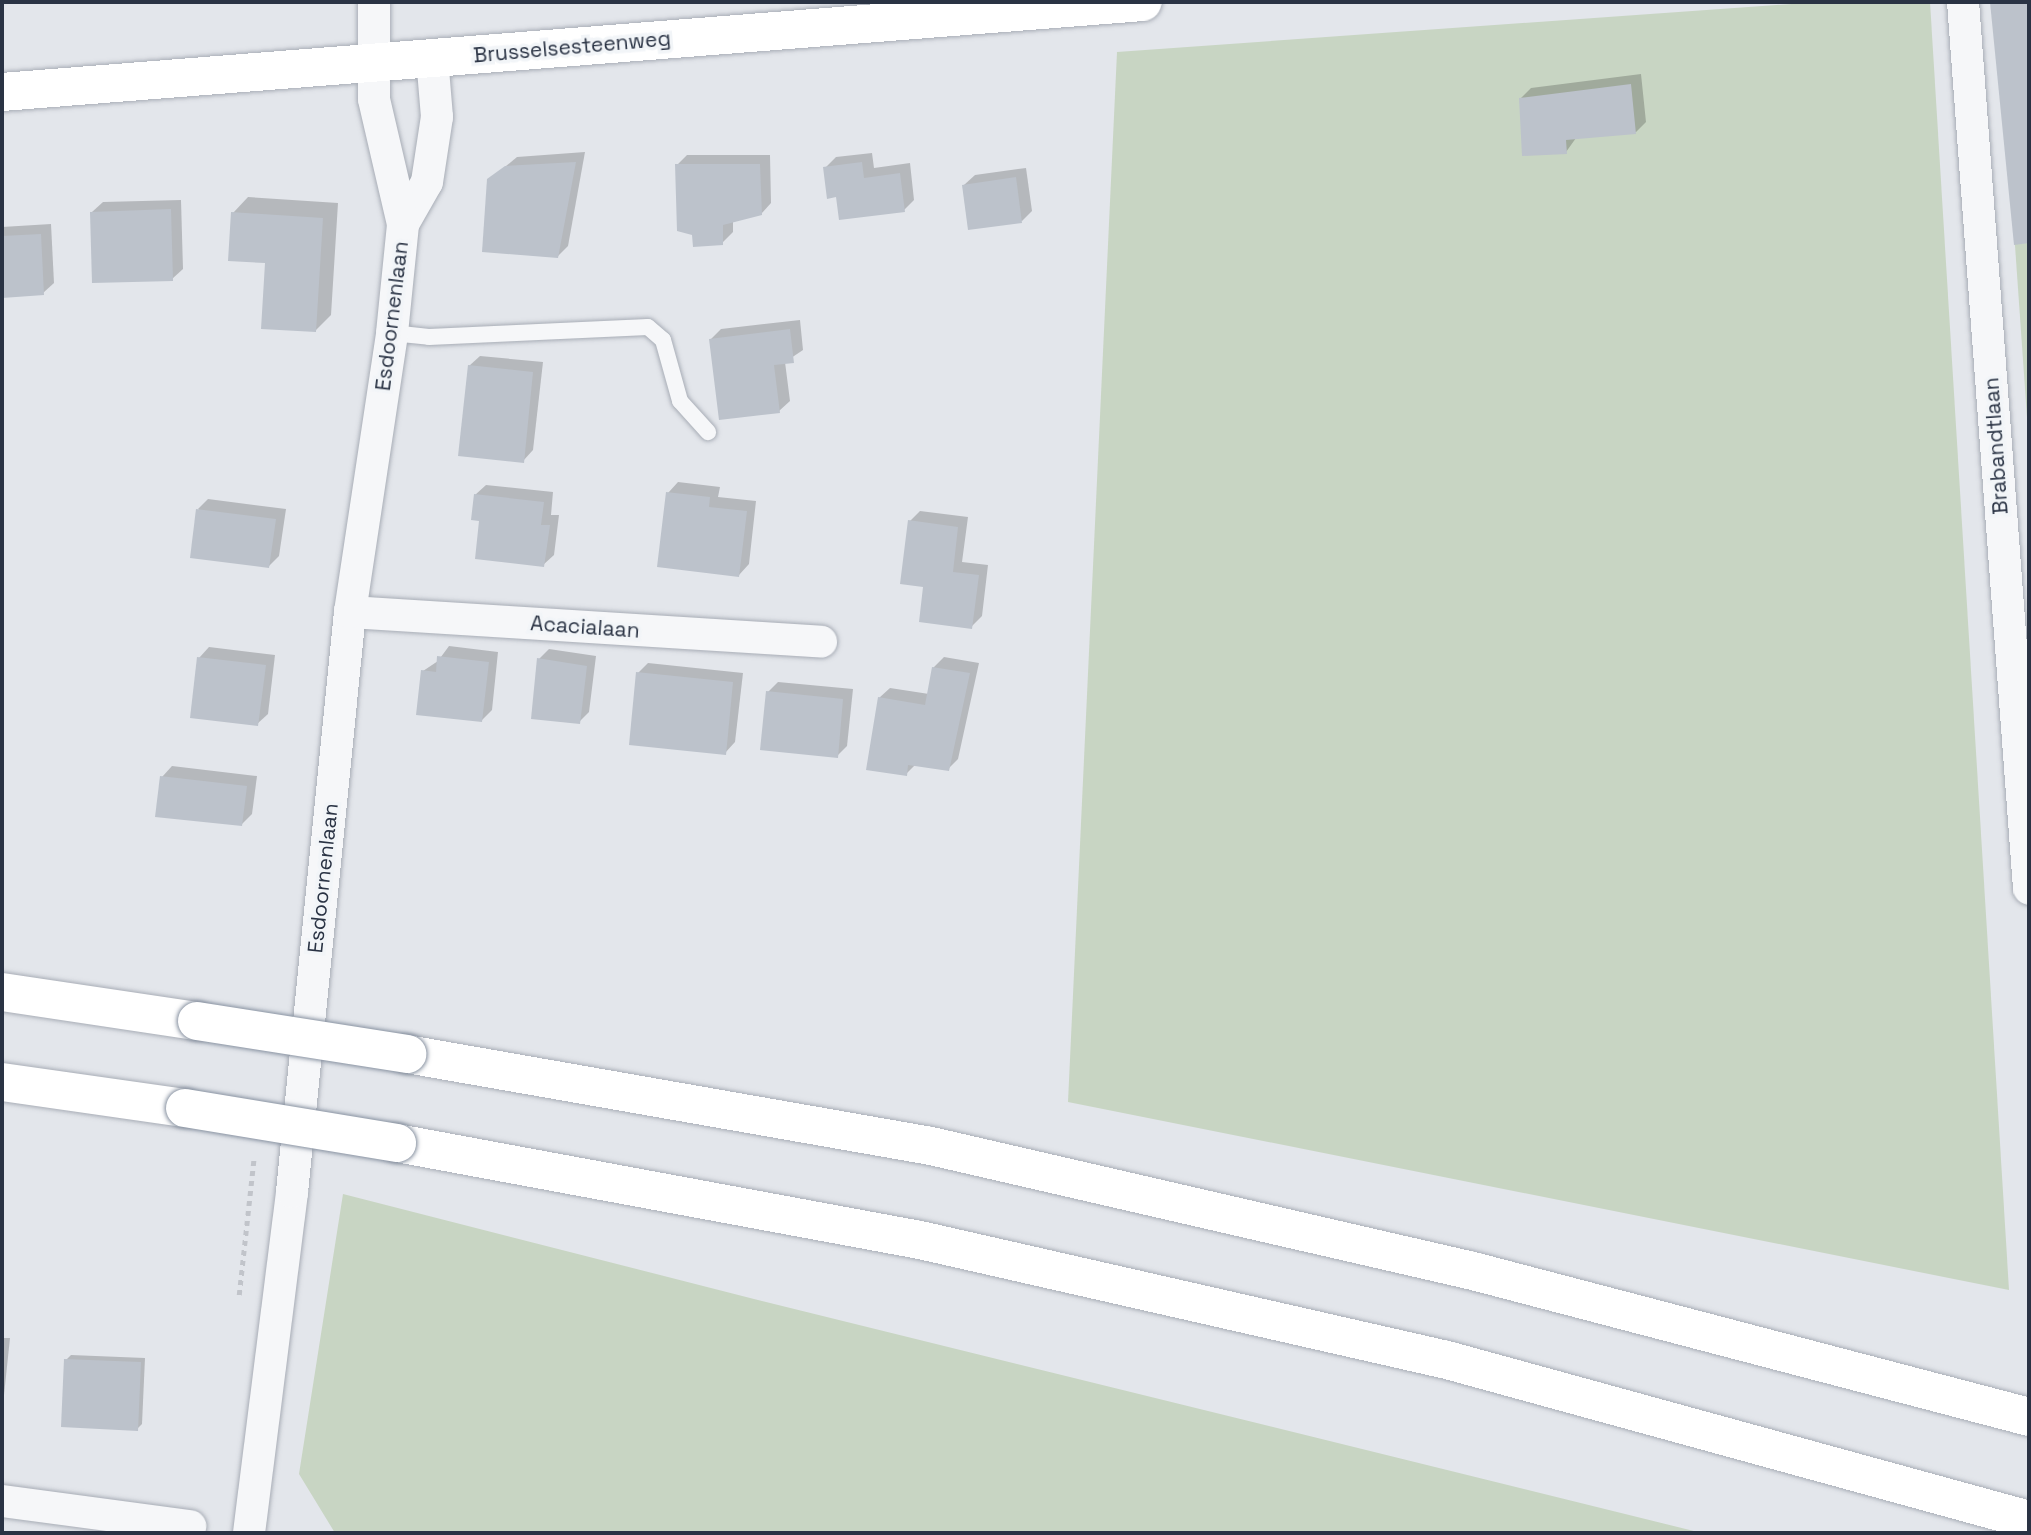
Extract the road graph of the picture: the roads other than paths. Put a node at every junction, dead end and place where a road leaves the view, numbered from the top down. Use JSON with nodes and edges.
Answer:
{"nodes":[{"id":1,"x":374,"y":2,"type":"edge"},
{"id":2,"x":1142,"y":2,"type":"edge"},
{"id":3,"x":1964,"y":2,"type":"edge"},
{"id":4,"x":432,"y":58,"type":"junction"},
{"id":5,"x":376,"y":62,"type":"junction"},
{"id":6,"x":2,"y":92,"type":"edge"},
{"id":7,"x":403,"y":224,"type":"junction"},
{"id":8,"x":392,"y":333,"type":"junction"},
{"id":9,"x":708,"y":432,"type":"dead end"},
{"id":10,"x":350,"y":612,"type":"junction"},
{"id":11,"x":821,"y":642,"type":"dead end"},
{"id":12,"x":2029,"y":889,"type":"edge"},
{"id":13,"x":2,"y":992,"type":"edge"},
{"id":14,"x":2,"y":1082,"type":"edge"},
{"id":15,"x":2029,"y":1417,"type":"edge"},
{"id":16,"x":2,"y":1501,"type":"edge"},
{"id":17,"x":2029,"y":1520,"type":"edge"},
{"id":18,"x":190,"y":1526,"type":"dead end"},
{"id":19,"x":249,"y":1533,"type":"edge"}],
"edges":[{"from":1,"to":5,"type":"street","name":"Esdoornenlaan"},
{"from":2,"to":4,"type":"main road","name":"Brusselsesteenweg"},
{"from":3,"to":12,"type":"street","name":"Brabandtlaan"},
{"from":4,"to":5,"type":"main road","name":"Brusselsesteenweg"},
{"from":4,"to":7,"type":"street","name":"Esdoornenlaan"},
{"from":5,"to":6,"type":"main road","name":"Brusselsesteenweg"},
{"from":5,"to":7,"type":"street","name":"Esdoornenlaan"},
{"from":7,"to":8,"type":"street","name":"Esdoornenlaan"},
{"from":8,"to":9,"type":"lane"},
{"from":8,"to":10,"type":"street","name":"Esdoornenlaan"},
{"from":10,"to":11,"type":"street","name":"Acacialaan"},
{"from":10,"to":19,"type":"street","name":"Esdoornenlaan"},
{"from":13,"to":15,"type":"main road","bridge":true},
{"from":14,"to":17,"type":"main road","bridge":true},
{"from":16,"to":18,"type":"street"}]}
